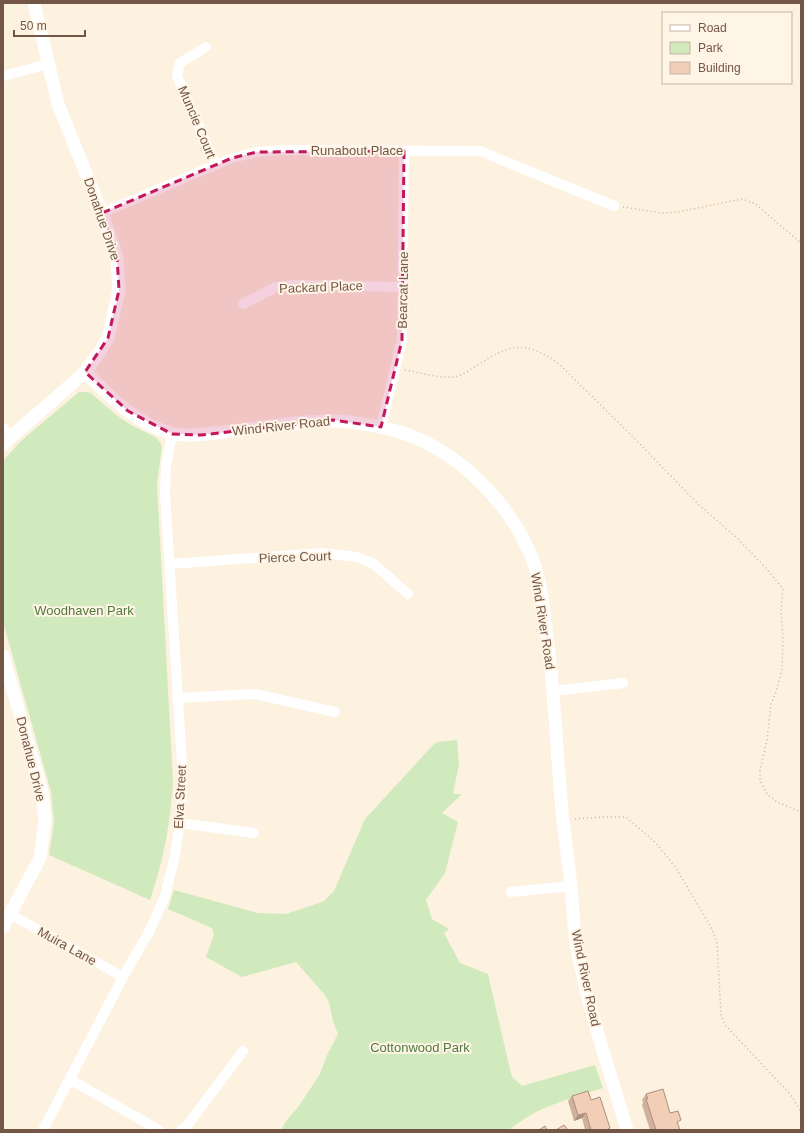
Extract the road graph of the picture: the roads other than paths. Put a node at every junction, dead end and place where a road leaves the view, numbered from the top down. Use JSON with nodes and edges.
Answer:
{"nodes":[{"id":1,"x":34,"y":3,"type":"edge"},
{"id":2,"x":206,"y":47,"type":"dead end"},
{"id":3,"x":48,"y":64,"type":"junction"},
{"id":4,"x":3,"y":76,"type":"edge"},
{"id":5,"x":404,"y":150,"type":"junction"},
{"id":6,"x":216,"y":165,"type":"junction"},
{"id":7,"x":614,"y":206,"type":"road end"},
{"id":8,"x":102,"y":213,"type":"junction"},
{"id":9,"x":403,"y":286,"type":"junction"},
{"id":10,"x":243,"y":304,"type":"dead end"},
{"id":11,"x":85,"y":372,"type":"junction"},
{"id":12,"x":381,"y":427,"type":"junction"},
{"id":13,"x":172,"y":434,"type":"junction"},
{"id":14,"x":6,"y":437,"type":"edge"},
{"id":15,"x":170,"y":564,"type":"junction"},
{"id":16,"x":408,"y":594,"type":"dead end"},
{"id":17,"x":3,"y":656,"type":"edge"},
{"id":18,"x":623,"y":683,"type":"dead end"},
{"id":19,"x":554,"y":691,"type":"junction"},
{"id":20,"x":177,"y":698,"type":"junction"},
{"id":21,"x":335,"y":712,"type":"dead end"},
{"id":22,"x":180,"y":823,"type":"junction"},
{"id":23,"x":254,"y":833,"type":"dead end"},
{"id":24,"x":571,"y":886,"type":"junction"},
{"id":25,"x":511,"y":892,"type":"dead end"},
{"id":26,"x":10,"y":914,"type":"junction"},
{"id":27,"x":3,"y":927,"type":"edge"},
{"id":28,"x":124,"y":977,"type":"junction"},
{"id":29,"x":243,"y":1051,"type":"dead end"},
{"id":30,"x":71,"y":1080,"type":"junction"},
{"id":31,"x":43,"y":1130,"type":"edge"},
{"id":32,"x":159,"y":1130,"type":"edge"},
{"id":33,"x":181,"y":1130,"type":"edge"},
{"id":34,"x":627,"y":1130,"type":"edge"}],
"edges":[{"from":1,"to":3,"type":"street","name":"Donahue Drive"},
{"from":2,"to":6,"type":"street","name":"Muncie Court"},
{"from":3,"to":4,"type":"street"},
{"from":3,"to":8,"type":"street","name":"Donahue Drive"},
{"from":5,"to":6,"type":"street","name":"Runabout Place"},
{"from":5,"to":7,"type":"street","name":"Runabout Place"},
{"from":5,"to":9,"type":"street","name":"Bearcat Lane"},
{"from":6,"to":8,"type":"street","name":"Runabout Place"},
{"from":8,"to":11,"type":"street","name":"Donahue Drive"},
{"from":9,"to":10,"type":"street","name":"Packard Place"},
{"from":9,"to":12,"type":"street","name":"Bearcat Lane"},
{"from":11,"to":13,"type":"street","name":"Wind River Road"},
{"from":11,"to":14,"type":"street","name":"Donahue Drive"},
{"from":12,"to":13,"type":"street","name":"Wind River Road"},
{"from":12,"to":19,"type":"street","name":"Wind River Road"},
{"from":13,"to":15,"type":"street","name":"Elva Street"},
{"from":15,"to":16,"type":"street","name":"Pierce Court"},
{"from":15,"to":20,"type":"street","name":"Elva Street"},
{"from":17,"to":26,"type":"street","name":"Donahue Drive"},
{"from":18,"to":19,"type":"street"},
{"from":19,"to":24,"type":"street","name":"Wind River Road"},
{"from":20,"to":21,"type":"street"},
{"from":20,"to":22,"type":"street","name":"Elva Street"},
{"from":22,"to":23,"type":"street"},
{"from":22,"to":28,"type":"street","name":"Elva Street"},
{"from":24,"to":25,"type":"street"},
{"from":24,"to":34,"type":"street","name":"Wind River Road"},
{"from":26,"to":27,"type":"street","name":"Donahue Drive"},
{"from":26,"to":28,"type":"street","name":"Muira Lane"},
{"from":28,"to":30,"type":"street","name":"Elva Street"},
{"from":29,"to":33,"type":"street"},
{"from":30,"to":31,"type":"street","name":"Elva Street"},
{"from":30,"to":32,"type":"street"}]}
